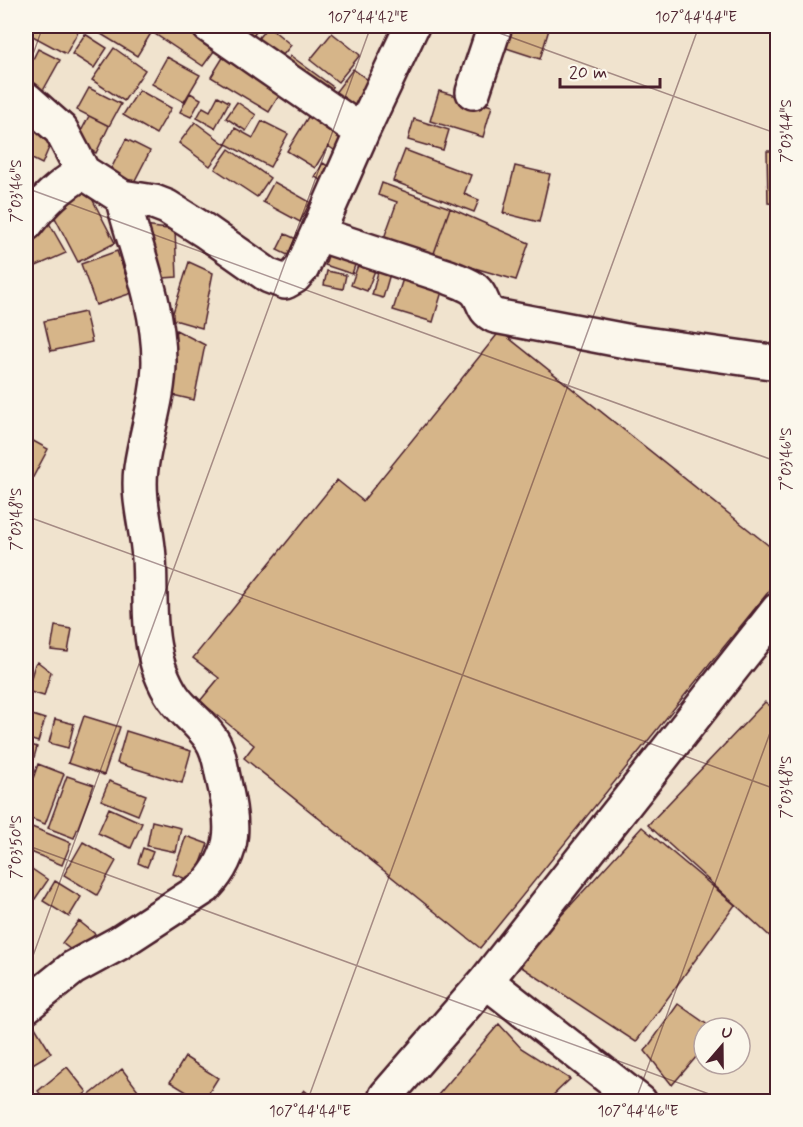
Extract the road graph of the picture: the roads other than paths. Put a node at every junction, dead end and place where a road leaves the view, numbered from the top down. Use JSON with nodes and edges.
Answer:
{"nodes":[{"id":1,"x":209,"y":26,"type":"edge"},
{"id":2,"x":412,"y":26,"type":"edge"},
{"id":3,"x":495,"y":26,"type":"edge"},
{"id":4,"x":473,"y":92,"type":"dead end"},
{"id":5,"x":26,"y":99,"type":"edge"},
{"id":6,"x":362,"y":132,"type":"junction"},
{"id":7,"x":84,"y":172,"type":"junction"},
{"id":8,"x":122,"y":197,"type":"junction"},
{"id":9,"x":26,"y":224,"type":"edge"},
{"id":10,"x":318,"y":234,"type":"junction"},
{"id":11,"x":777,"y":363,"type":"edge"},
{"id":12,"x":777,"y":610,"type":"edge"},
{"id":13,"x":486,"y":981,"type":"junction"},
{"id":14,"x":26,"y":1006,"type":"edge"},
{"id":15,"x":386,"y":1096,"type":"dead end"},
{"id":16,"x":640,"y":1101,"type":"edge"}],
"edges":[{"from":1,"to":6,"type":"street"},
{"from":2,"to":6,"type":"street"},
{"from":3,"to":4,"type":"street"},
{"from":5,"to":7,"type":"street"},
{"from":6,"to":10,"type":"street"},
{"from":7,"to":8,"type":"street"},
{"from":7,"to":9,"type":"street"},
{"from":8,"to":10,"type":"street"},
{"from":8,"to":14,"type":"street"},
{"from":10,"to":11,"type":"street"},
{"from":12,"to":13,"type":"street"},
{"from":13,"to":15,"type":"street"},
{"from":13,"to":16,"type":"street"}]}
